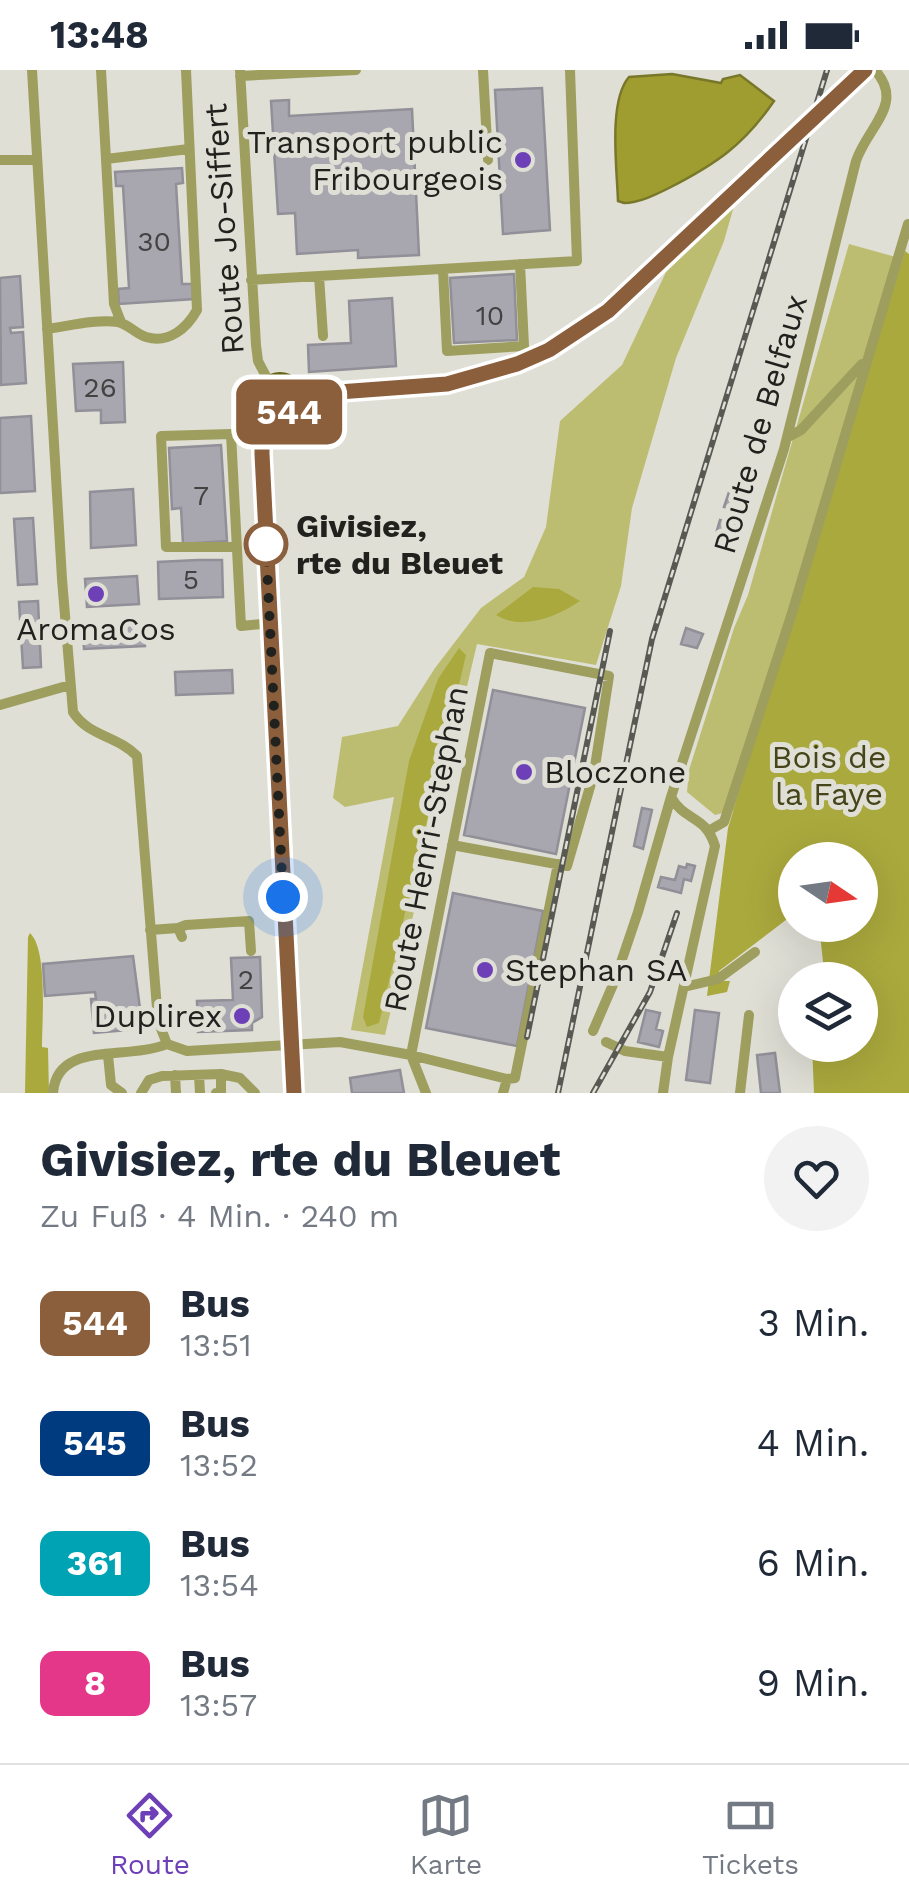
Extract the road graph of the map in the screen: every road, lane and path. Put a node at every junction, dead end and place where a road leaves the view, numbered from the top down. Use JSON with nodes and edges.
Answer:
{"nodes":[{"id":1,"x":32,"y":70,"type":"edge"},
{"id":2,"x":101,"y":70,"type":"edge"},
{"id":3,"x":186,"y":70,"type":"edge"},
{"id":4,"x":356,"y":70,"type":"edge"},
{"id":5,"x":483,"y":70,"type":"edge"},
{"id":6,"x":570,"y":70,"type":"edge"},
{"id":7,"x":865,"y":70,"type":"edge"},
{"id":8,"x":875,"y":70,"type":"edge"},
{"id":9,"x":240,"y":73,"type":"edge"},
{"id":10,"x":189,"y":149,"type":"junction"},
{"id":11,"x":106,"y":159,"type":"junction"},
{"id":12,"x":0,"y":160,"type":"edge"},
{"id":13,"x":37,"y":160,"type":"junction"},
{"id":14,"x":488,"y":160,"type":"dead end"},
{"id":15,"x":908,"y":224,"type":"edge"},
{"id":16,"x":520,"y":264,"type":"junction"},
{"id":17,"x":443,"y":270,"type":"junction"},
{"id":18,"x":318,"y":276,"type":"junction"},
{"id":19,"x":251,"y":280,"type":"junction"},
{"id":20,"x":121,"y":322,"type":"junction"},
{"id":21,"x":47,"y":329,"type":"junction"},
{"id":22,"x":323,"y":336,"type":"dead end"},
{"id":23,"x":866,"y":359,"type":"junction"},
{"id":24,"x":269,"y":382,"type":"junction"},
{"id":25,"x":298,"y":395,"type":"junction"},
{"id":26,"x":272,"y":412,"type":"junction"},
{"id":27,"x":788,"y":437,"type":"junction"},
{"id":28,"x":238,"y":547,"type":"junction"},
{"id":29,"x":270,"y":622,"type":"junction"},
{"id":30,"x":70,"y":685,"type":"junction"},
{"id":31,"x":0,"y":705,"type":"edge"},
{"id":32,"x":671,"y":797,"type":"junction"},
{"id":33,"x":710,"y":830,"type":"junction"},
{"id":34,"x":452,"y":845,"type":"junction"},
{"id":35,"x":558,"y":864,"type":"junction"},
{"id":36,"x":150,"y":930,"type":"junction"},
{"id":37,"x":251,"y":950,"type":"dead end"},
{"id":38,"x":755,"y":952,"type":"dead end"},
{"id":39,"x":684,"y":987,"type":"junction"},
{"id":40,"x":748,"y":1015,"type":"dead end"},
{"id":41,"x":593,"y":1031,"type":"dead end"},
{"id":42,"x":606,"y":1042,"type":"dead end"},
{"id":43,"x":167,"y":1044,"type":"junction"},
{"id":44,"x":290,"y":1046,"type":"junction"},
{"id":45,"x":411,"y":1055,"type":"junction"},
{"id":46,"x":108,"y":1056,"type":"junction"},
{"id":47,"x":668,"y":1057,"type":"junction"},
{"id":48,"x":221,"y":1074,"type":"junction"},
{"id":49,"x":199,"y":1075,"type":"junction"},
{"id":50,"x":175,"y":1076,"type":"junction"},
{"id":51,"x":507,"y":1079,"type":"junction"},
{"id":52,"x":110,"y":1089,"type":"edge"},
{"id":53,"x":53,"y":1093,"type":"edge"},
{"id":54,"x":122,"y":1093,"type":"edge"},
{"id":55,"x":140,"y":1093,"type":"edge"},
{"id":56,"x":176,"y":1093,"type":"edge"},
{"id":57,"x":200,"y":1093,"type":"edge"},
{"id":58,"x":216,"y":1093,"type":"edge"},
{"id":59,"x":255,"y":1093,"type":"edge"},
{"id":60,"x":294,"y":1093,"type":"edge"},
{"id":61,"x":426,"y":1093,"type":"edge"},
{"id":62,"x":504,"y":1093,"type":"edge"},
{"id":63,"x":663,"y":1093,"type":"edge"},
{"id":64,"x":740,"y":1093,"type":"edge"}],
"edges":[{"from":1,"to":13,"type":"street"},
{"from":2,"to":11,"type":"street"},
{"from":3,"to":10,"type":"street"},
{"from":4,"to":9,"type":"street"},
{"from":5,"to":14,"type":"street"},
{"from":6,"to":16,"type":"street"},
{"from":7,"to":25,"type":"main road","bridge":true},
{"from":8,"to":27,"type":"street","name":"Route de Belfaux"},
{"from":9,"to":19,"type":"street","name":"Route Jo-Siffert"},
{"from":10,"to":11,"type":"street"},
{"from":10,"to":20,"type":"street"},
{"from":11,"to":20,"type":"street"},
{"from":12,"to":13,"type":"street"},
{"from":13,"to":21,"type":"street"},
{"from":15,"to":23,"type":"street"},
{"from":16,"to":17,"type":"street"},
{"from":16,"to":17,"type":"street"},
{"from":17,"to":18,"type":"street"},
{"from":18,"to":19,"type":"street"},
{"from":18,"to":22,"type":"street"},
{"from":19,"to":24,"type":"street","name":"Route Jo-Siffert"},
{"from":20,"to":21,"type":"street"},
{"from":21,"to":30,"type":"street"},
{"from":23,"to":27,"type":"street"},
{"from":23,"to":33,"type":"street"},
{"from":24,"to":25,"type":"main road"},
{"from":24,"to":26,"type":"main road"},
{"from":25,"to":26,"type":"main road"},
{"from":26,"to":29,"type":"main road"},
{"from":27,"to":32,"type":"street","name":"Route de Belfaux"},
{"from":28,"to":28,"type":"street"},
{"from":28,"to":29,"type":"street"},
{"from":29,"to":44,"type":"main road"},
{"from":30,"to":31,"type":"street"},
{"from":30,"to":36,"type":"street"},
{"from":32,"to":33,"type":"street"},
{"from":32,"to":41,"type":"street","name":"Route de Belfaux"},
{"from":33,"to":39,"type":"street"},
{"from":34,"to":35,"type":"street"},
{"from":34,"to":35,"type":"street","name":"Route Henri-Stephan"},
{"from":34,"to":45,"type":"street","name":"Route Henri-Stephan"},
{"from":35,"to":51,"type":"street"},
{"from":36,"to":37,"type":"street"},
{"from":36,"to":43,"type":"street"},
{"from":38,"to":39,"type":"street"},
{"from":39,"to":47,"type":"street"},
{"from":40,"to":64,"type":"street"},
{"from":42,"to":47,"type":"street"},
{"from":43,"to":44,"type":"street","name":"Route Henri-Stephan"},
{"from":43,"to":46,"type":"street","name":"Route Henri-Stephan"},
{"from":44,"to":45,"type":"street","name":"Route Henri-Stephan"},
{"from":44,"to":60,"type":"main road"},
{"from":45,"to":51,"type":"street"},
{"from":45,"to":61,"type":"street","name":"Route Henri-Stephan"},
{"from":46,"to":52,"type":"street"},
{"from":46,"to":53,"type":"street","name":"Route Henri-Stephan"},
{"from":47,"to":63,"type":"street"},
{"from":48,"to":49,"type":"street"},
{"from":48,"to":58,"type":"street"},
{"from":48,"to":59,"type":"street"},
{"from":49,"to":50,"type":"street"},
{"from":49,"to":57,"type":"street"},
{"from":50,"to":55,"type":"street"},
{"from":50,"to":56,"type":"street"},
{"from":51,"to":62,"type":"street"},
{"from":52,"to":54,"type":"street"}]}
